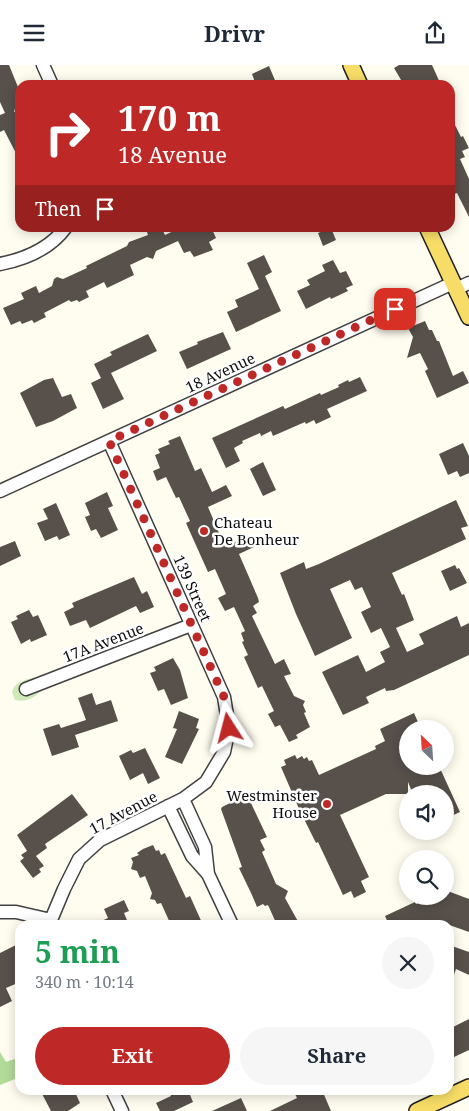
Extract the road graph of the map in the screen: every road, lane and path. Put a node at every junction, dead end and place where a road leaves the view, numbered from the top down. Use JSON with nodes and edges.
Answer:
{"nodes":[{"id":1,"x":43,"y":65,"type":"edge"},
{"id":2,"x":350,"y":65,"type":"edge"},
{"id":3,"x":50,"y":80,"type":"edge"},
{"id":4,"x":358,"y":80,"type":"edge"},
{"id":5,"x":63,"y":232,"type":"edge"},
{"id":6,"x":430,"y":232,"type":"edge"},
{"id":7,"x":0,"y":264,"type":"edge"},
{"id":8,"x":459,"y":285,"type":"edge"},
{"id":9,"x":469,"y":317,"type":"edge"},
{"id":10,"x":109,"y":441,"type":"junction"},
{"id":11,"x":0,"y":491,"type":"edge"},
{"id":12,"x":191,"y":625,"type":"junction"},
{"id":13,"x":26,"y":689,"type":"dead end"},
{"id":14,"x":224,"y":752,"type":"joint"},
{"id":15,"x":183,"y":799,"type":"junction"},
{"id":16,"x":168,"y":806,"type":"junction"},
{"id":17,"x":208,"y":874,"type":"junction"},
{"id":18,"x":0,"y":912,"type":"edge"},
{"id":19,"x":41,"y":920,"type":"edge"},
{"id":20,"x":52,"y":920,"type":"edge"},
{"id":21,"x":230,"y":920,"type":"edge"},
{"id":22,"x":469,"y":1087,"type":"edge"},
{"id":23,"x":454,"y":1094,"type":"edge"},
{"id":24,"x":114,"y":1095,"type":"edge"},
{"id":25,"x":452,"y":1095,"type":"edge"},
{"id":26,"x":122,"y":1111,"type":"edge"},
{"id":27,"x":417,"y":1111,"type":"edge"}],
"edges":[{"from":1,"to":3,"type":"street"},
{"from":2,"to":4,"type":"main road"},
{"from":5,"to":7,"type":"street"},
{"from":6,"to":8,"type":"main road"},
{"from":8,"to":9,"type":"main road"},
{"from":8,"to":10,"type":"street","name":"18 Avenue"},
{"from":10,"to":11,"type":"street","name":"18 Avenue"},
{"from":10,"to":12,"type":"street","name":"139 Street"},
{"from":12,"to":13,"type":"street","name":"17A Avenue"},
{"from":12,"to":14,"type":"street","name":"139 Street"},
{"from":14,"to":15,"type":"street","name":"17 Avenue"},
{"from":15,"to":16,"type":"street","name":"17 Avenue"},
{"from":15,"to":17,"type":"street"},
{"from":16,"to":17,"type":"street"},
{"from":16,"to":20,"type":"street","name":"17 Avenue"},
{"from":17,"to":21,"type":"street"},
{"from":18,"to":19,"type":"street","name":"17 Avenue"},
{"from":22,"to":23,"type":"main road"},
{"from":24,"to":26,"type":"street"},
{"from":25,"to":27,"type":"main road"}]}
